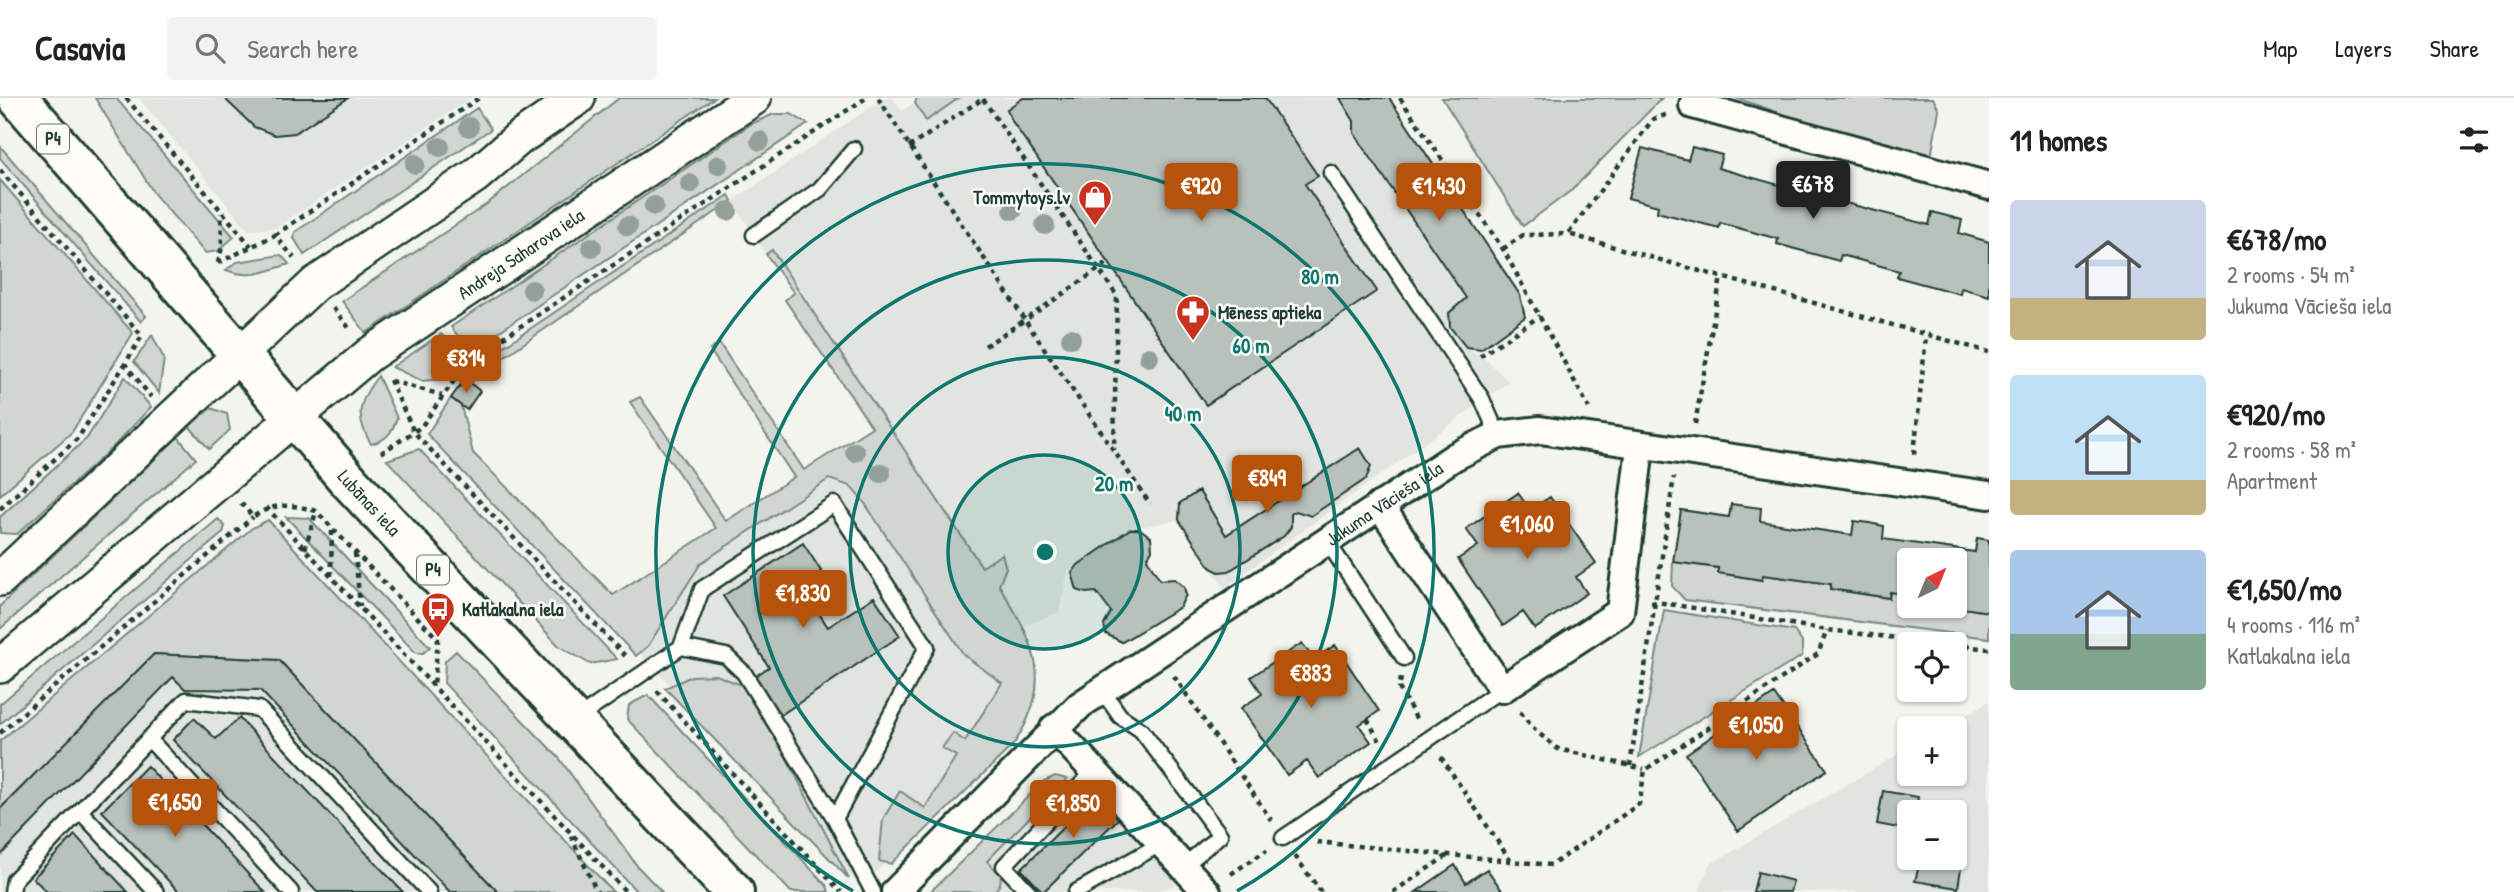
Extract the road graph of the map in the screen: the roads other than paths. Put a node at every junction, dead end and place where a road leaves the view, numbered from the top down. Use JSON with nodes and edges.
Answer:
{"nodes":[{"id":1,"x":18,"y":98,"type":"edge"},
{"id":2,"x":579,"y":98,"type":"edge"},
{"id":3,"x":754,"y":98,"type":"edge"},
{"id":4,"x":1693,"y":105,"type":"road end"},
{"id":5,"x":854,"y":149,"type":"dead end"},
{"id":6,"x":1331,"y":173,"type":"dead end"},
{"id":7,"x":1989,"y":186,"type":"edge"},
{"id":8,"x":754,"y":236,"type":"dead end"},
{"id":9,"x":239,"y":354,"type":"junction"},
{"id":10,"x":294,"y":417,"type":"junction"},
{"id":11,"x":1498,"y":435,"type":"junction"},
{"id":12,"x":1640,"y":447,"type":"junction"},
{"id":13,"x":1989,"y":495,"type":"edge"},
{"id":14,"x":1380,"y":505,"type":"junction"},
{"id":15,"x":1327,"y":541,"type":"junction"},
{"id":16,"x":0,"y":579,"type":"edge"},
{"id":17,"x":681,"y":647,"type":"junction"},
{"id":18,"x":1404,"y":658,"type":"road end"},
{"id":19,"x":0,"y":666,"type":"edge"},
{"id":20,"x":1502,"y":689,"type":"junction"},
{"id":21,"x":1102,"y":690,"type":"junction"},
{"id":22,"x":575,"y":720,"type":"junction"},
{"id":23,"x":1054,"y":728,"type":"junction"},
{"id":24,"x":149,"y":739,"type":"junction"},
{"id":25,"x":1094,"y":771,"type":"junction"},
{"id":26,"x":80,"y":811,"type":"junction"},
{"id":27,"x":835,"y":819,"type":"junction"},
{"id":28,"x":1283,"y":838,"type":"road end"},
{"id":29,"x":1162,"y":843,"type":"junction"},
{"id":30,"x":1183,"y":867,"type":"junction"},
{"id":31,"x":12,"y":892,"type":"edge"},
{"id":32,"x":156,"y":892,"type":"edge"},
{"id":33,"x":291,"y":892,"type":"edge"},
{"id":34,"x":429,"y":892,"type":"edge"},
{"id":35,"x":734,"y":892,"type":"edge"},
{"id":36,"x":873,"y":892,"type":"edge"},
{"id":37,"x":895,"y":892,"type":"edge"},
{"id":38,"x":1029,"y":892,"type":"edge"},
{"id":39,"x":1076,"y":892,"type":"edge"},
{"id":40,"x":1206,"y":892,"type":"edge"}],
"edges":[{"from":1,"to":9,"type":"main road","name":"Lubānas iela","number":"P4"},
{"from":2,"to":9,"type":"street"},
{"from":3,"to":10,"type":"street","name":"Andreja Saharova iela"},
{"from":4,"to":7,"type":"street"},
{"from":5,"to":8,"type":"lane"},
{"from":6,"to":11,"type":"lane"},
{"from":9,"to":10,"type":"main road","name":"Lubānas iela","number":"P4"},
{"from":9,"to":16,"type":"street"},
{"from":10,"to":19,"type":"street"},
{"from":10,"to":22,"type":"main road","name":"Lubānas iela","number":"P4"},
{"from":11,"to":12,"type":"street","name":"Jukuma Vācieša iela"},
{"from":11,"to":14,"type":"street","name":"Jukuma Vācieša iela"},
{"from":12,"to":13,"type":"street","name":"Jukuma Vācieša iela"},
{"from":12,"to":20,"type":"street"},
{"from":14,"to":15,"type":"street","name":"Jukuma Vācieša iela"},
{"from":14,"to":20,"type":"street"},
{"from":15,"to":18,"type":"lane"},
{"from":15,"to":21,"type":"street","name":"Jukuma Vācieša iela"},
{"from":17,"to":22,"type":"lane"},
{"from":17,"to":27,"type":"lane"},
{"from":17,"to":27,"type":"lane"},
{"from":20,"to":28,"type":"lane"},
{"from":21,"to":23,"type":"street","name":"Jukuma Vācieša iela"},
{"from":21,"to":30,"type":"lane"},
{"from":22,"to":35,"type":"main road","name":"Lubānas iela","number":"P4"},
{"from":23,"to":25,"type":"street"},
{"from":23,"to":37,"type":"street","name":"Jukuma Vācieša iela"},
{"from":24,"to":26,"type":"lane"},
{"from":24,"to":33,"type":"lane"},
{"from":24,"to":34,"type":"lane"},
{"from":25,"to":29,"type":"street"},
{"from":25,"to":38,"type":"lane"},
{"from":26,"to":31,"type":"lane"},
{"from":26,"to":32,"type":"lane"},
{"from":27,"to":36,"type":"lane"},
{"from":29,"to":30,"type":"street"},
{"from":29,"to":39,"type":"lane"},
{"from":30,"to":40,"type":"street"}]}
